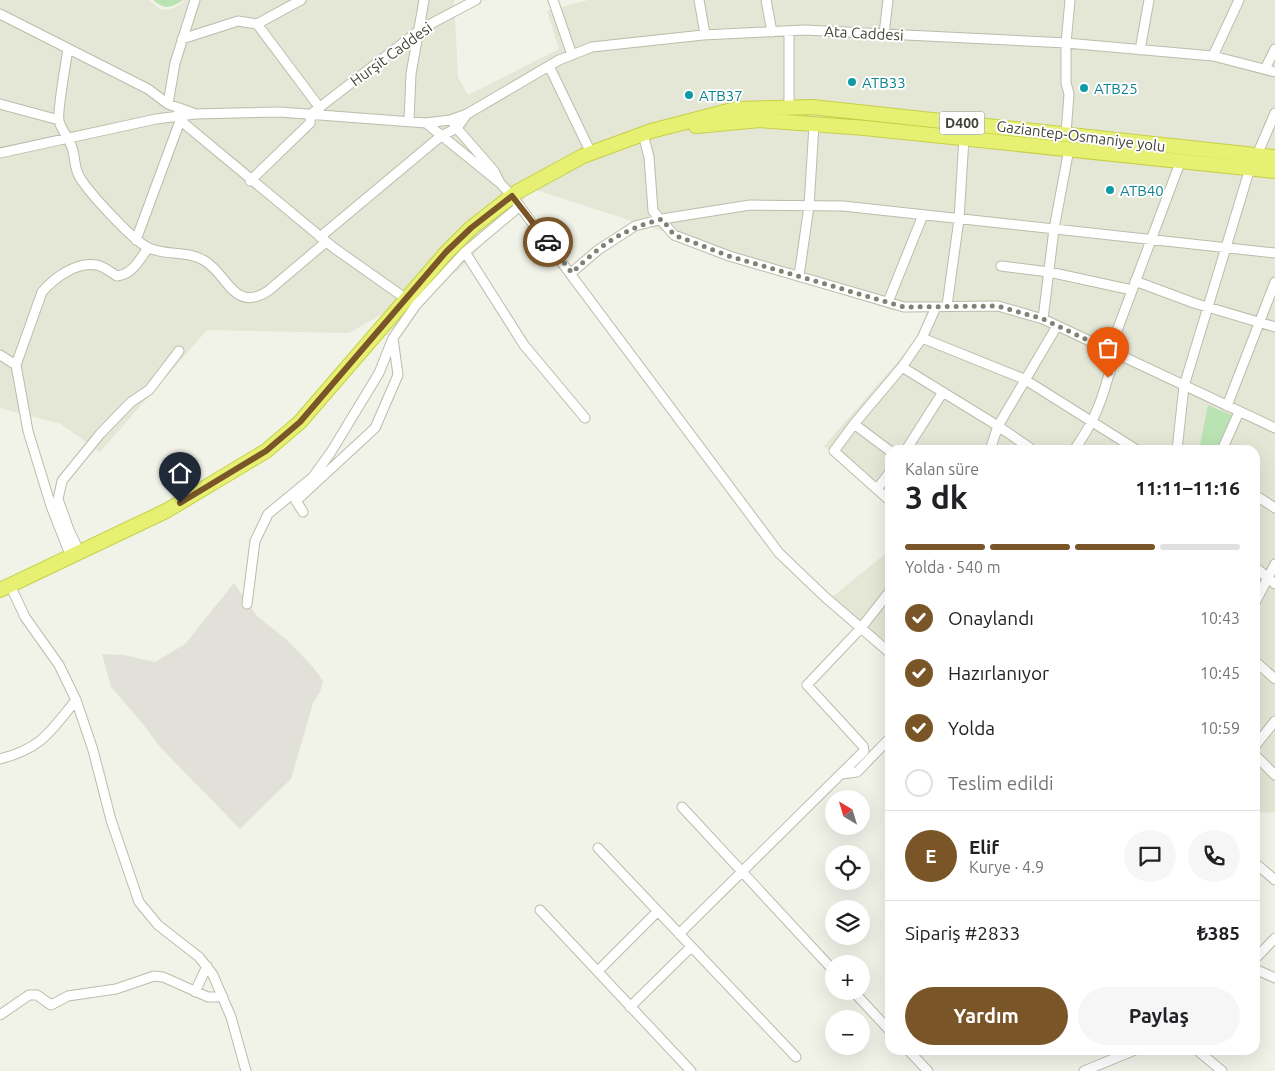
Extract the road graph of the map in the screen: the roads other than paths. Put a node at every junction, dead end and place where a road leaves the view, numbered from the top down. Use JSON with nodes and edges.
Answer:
{"nodes":[{"id":1,"x":195,"y":0,"type":"edge"},
{"id":2,"x":300,"y":0,"type":"edge"},
{"id":3,"x":424,"y":0,"type":"edge"},
{"id":4,"x":476,"y":0,"type":"edge"},
{"id":5,"x":553,"y":0,"type":"edge"},
{"id":6,"x":699,"y":0,"type":"edge"},
{"id":7,"x":766,"y":0,"type":"edge"},
{"id":8,"x":888,"y":0,"type":"edge"},
{"id":9,"x":1070,"y":0,"type":"edge"},
{"id":10,"x":1149,"y":0,"type":"edge"},
{"id":11,"x":1239,"y":0,"type":"edge"},
{"id":12,"x":0,"y":14,"type":"edge"},
{"id":13,"x":257,"y":24,"type":"junction"},
{"id":14,"x":420,"y":29,"type":"junction"},
{"id":15,"x":789,"y":31,"type":"junction"},
{"id":16,"x":772,"y":32,"type":"junction"},
{"id":17,"x":705,"y":34,"type":"junction"},
{"id":18,"x":884,"y":34,"type":"junction"},
{"id":19,"x":182,"y":39,"type":"junction"},
{"id":20,"x":1066,"y":43,"type":"junction"},
{"id":21,"x":68,"y":49,"type":"junction"},
{"id":22,"x":1275,"y":49,"type":"edge"},
{"id":23,"x":1140,"y":50,"type":"junction"},
{"id":24,"x":572,"y":55,"type":"junction"},
{"id":25,"x":1213,"y":56,"type":"junction"},
{"id":26,"x":549,"y":66,"type":"junction"},
{"id":27,"x":1265,"y":69,"type":"junction"},
{"id":28,"x":1275,"y":72,"type":"edge"},
{"id":29,"x":0,"y":104,"type":"edge"},
{"id":30,"x":168,"y":104,"type":"junction"},
{"id":31,"x":320,"y":108,"type":"junction"},
{"id":32,"x":789,"y":108,"type":"junction"},
{"id":33,"x":1275,"y":113,"type":"edge"},
{"id":34,"x":194,"y":114,"type":"junction"},
{"id":35,"x":312,"y":114,"type":"junction"},
{"id":36,"x":467,"y":114,"type":"junction"},
{"id":37,"x":178,"y":119,"type":"junction"},
{"id":38,"x":59,"y":120,"type":"junction"},
{"id":39,"x":450,"y":120,"type":"junction"},
{"id":40,"x":408,"y":121,"type":"junction"},
{"id":41,"x":426,"y":122,"type":"junction"},
{"id":42,"x":814,"y":125,"type":"junction"},
{"id":43,"x":457,"y":128,"type":"junction"},
{"id":44,"x":647,"y":132,"type":"junction"},
{"id":45,"x":1066,"y":133,"type":"junction"},
{"id":46,"x":442,"y":136,"type":"junction"},
{"id":47,"x":964,"y":138,"type":"junction"},
{"id":48,"x":69,"y":140,"type":"junction"},
{"id":49,"x":1069,"y":149,"type":"junction"},
{"id":50,"x":0,"y":153,"type":"edge"},
{"id":51,"x":591,"y":153,"type":"junction"},
{"id":52,"x":1257,"y":155,"type":"junction"},
{"id":53,"x":1275,"y":157,"type":"edge"},
{"id":54,"x":1181,"y":160,"type":"junction"},
{"id":55,"x":1250,"y":168,"type":"junction"},
{"id":56,"x":1275,"y":171,"type":"edge"},
{"id":57,"x":250,"y":181,"type":"junction"},
{"id":58,"x":500,"y":183,"type":"junction"},
{"id":59,"x":516,"y":201,"type":"junction"},
{"id":60,"x":809,"y":206,"type":"junction"},
{"id":61,"x":923,"y":215,"type":"junction"},
{"id":62,"x":662,"y":219,"type":"junction"},
{"id":63,"x":959,"y":219,"type":"junction"},
{"id":64,"x":1054,"y":229,"type":"junction"},
{"id":65,"x":323,"y":239,"type":"junction"},
{"id":66,"x":136,"y":240,"type":"junction"},
{"id":67,"x":1151,"y":240,"type":"junction"},
{"id":68,"x":148,"y":248,"type":"junction"},
{"id":69,"x":1224,"y":248,"type":"junction"},
{"id":70,"x":464,"y":252,"type":"junction"},
{"id":71,"x":1275,"y":253,"type":"edge"},
{"id":72,"x":1001,"y":266,"type":"dead end"},
{"id":73,"x":1049,"y":272,"type":"junction"},
{"id":74,"x":572,"y":273,"type":"junction"},
{"id":75,"x":799,"y":276,"type":"junction"},
{"id":76,"x":1275,"y":282,"type":"edge"},
{"id":77,"x":1133,"y":286,"type":"junction"},
{"id":78,"x":405,"y":298,"type":"junction"},
{"id":79,"x":888,"y":302,"type":"junction"},
{"id":80,"x":947,"y":306,"type":"junction"},
{"id":81,"x":936,"y":307,"type":"junction"},
{"id":82,"x":1208,"y":307,"type":"junction"},
{"id":83,"x":1043,"y":319,"type":"junction"},
{"id":84,"x":1259,"y":321,"type":"junction"},
{"id":85,"x":1057,"y":326,"type":"junction"},
{"id":86,"x":1275,"y":327,"type":"edge"},
{"id":87,"x":393,"y":338,"type":"junction"},
{"id":88,"x":922,"y":338,"type":"junction"},
{"id":89,"x":179,"y":351,"type":"dead end"},
{"id":90,"x":1115,"y":353,"type":"junction"},
{"id":91,"x":0,"y":355,"type":"edge"},
{"id":92,"x":16,"y":365,"type":"junction"},
{"id":93,"x":902,"y":367,"type":"junction"},
{"id":94,"x":1024,"y":379,"type":"junction"},
{"id":95,"x":1184,"y":386,"type":"junction"},
{"id":96,"x":943,"y":392,"type":"junction"},
{"id":97,"x":1227,"y":406,"type":"junction"},
{"id":98,"x":1239,"y":412,"type":"junction"},
{"id":99,"x":585,"y":418,"type":"dead end"},
{"id":100,"x":1093,"y":423,"type":"junction"},
{"id":101,"x":854,"y":424,"type":"junction"},
{"id":102,"x":998,"y":426,"type":"junction"},
{"id":103,"x":1275,"y":428,"type":"edge"},
{"id":104,"x":909,"y":445,"type":"edge"},
{"id":105,"x":992,"y":445,"type":"edge"},
{"id":106,"x":1026,"y":445,"type":"edge"},
{"id":107,"x":1078,"y":445,"type":"edge"},
{"id":108,"x":1129,"y":445,"type":"edge"},
{"id":109,"x":1178,"y":445,"type":"edge"},
{"id":110,"x":1224,"y":445,"type":"edge"},
{"id":111,"x":885,"y":446,"type":"edge"},
{"id":112,"x":885,"y":479,"type":"edge"},
{"id":113,"x":877,"y":489,"type":"junction"},
{"id":114,"x":885,"y":496,"type":"edge"},
{"id":115,"x":1260,"y":498,"type":"edge"},
{"id":116,"x":1275,"y":508,"type":"edge"},
{"id":117,"x":303,"y":512,"type":"dead end"},
{"id":118,"x":76,"y":555,"type":"junction"},
{"id":119,"x":1275,"y":564,"type":"edge"},
{"id":120,"x":1260,"y":571,"type":"edge"},
{"id":121,"x":1272,"y":581,"type":"edge"},
{"id":122,"x":5,"y":588,"type":"edge"},
{"id":123,"x":885,"y":597,"type":"edge"},
{"id":124,"x":1260,"y":597,"type":"edge"},
{"id":125,"x":247,"y":604,"type":"dead end"},
{"id":126,"x":860,"y":628,"type":"junction"},
{"id":127,"x":885,"y":649,"type":"edge"},
{"id":128,"x":1260,"y":666,"type":"edge"},
{"id":129,"x":1275,"y":679,"type":"edge"},
{"id":130,"x":76,"y":700,"type":"junction"},
{"id":131,"x":1275,"y":721,"type":"edge"},
{"id":132,"x":1260,"y":740,"type":"edge"},
{"id":133,"x":885,"y":743,"type":"edge"},
{"id":134,"x":0,"y":759,"type":"edge"},
{"id":135,"x":1260,"y":760,"type":"edge"},
{"id":136,"x":842,"y":774,"type":"junction"},
{"id":137,"x":1275,"y":775,"type":"edge"},
{"id":138,"x":682,"y":807,"type":"dead end"},
{"id":139,"x":598,"y":848,"type":"dead end"},
{"id":140,"x":1260,"y":867,"type":"edge"},
{"id":141,"x":743,"y":872,"type":"junction"},
{"id":142,"x":1275,"y":880,"type":"edge"},
{"id":143,"x":540,"y":910,"type":"dead end"},
{"id":144,"x":658,"y":912,"type":"junction"},
{"id":145,"x":679,"y":934,"type":"junction"},
{"id":146,"x":1275,"y":938,"type":"edge"},
{"id":147,"x":691,"y":947,"type":"junction"},
{"id":148,"x":1260,"y":954,"type":"edge"},
{"id":149,"x":825,"y":961,"type":"edge"},
{"id":150,"x":207,"y":966,"type":"junction"},
{"id":151,"x":598,"y":971,"type":"junction"},
{"id":152,"x":1260,"y":972,"type":"edge"},
{"id":153,"x":1275,"y":977,"type":"edge"},
{"id":154,"x":195,"y":992,"type":"junction"},
{"id":155,"x":223,"y":997,"type":"junction"},
{"id":156,"x":861,"y":1000,"type":"edge"},
{"id":157,"x":630,"y":1007,"type":"junction"},
{"id":158,"x":0,"y":1015,"type":"edge"},
{"id":159,"x":885,"y":1026,"type":"edge"},
{"id":160,"x":913,"y":1055,"type":"edge"},
{"id":161,"x":1123,"y":1055,"type":"edge"},
{"id":162,"x":1203,"y":1055,"type":"edge"},
{"id":163,"x":796,"y":1057,"type":"dead end"},
{"id":164,"x":246,"y":1071,"type":"edge"},
{"id":165,"x":690,"y":1071,"type":"edge"},
{"id":166,"x":928,"y":1071,"type":"edge"},
{"id":167,"x":1084,"y":1071,"type":"edge"},
{"id":168,"x":1222,"y":1071,"type":"edge"}],
"edges":[{"from":1,"to":19,"type":"street"},
{"from":2,"to":13,"type":"street"},
{"from":3,"to":14,"type":"street"},
{"from":4,"to":14,"type":"street","name":"Hurşit Caddesi"},
{"from":5,"to":24,"type":"street"},
{"from":6,"to":17,"type":"street"},
{"from":7,"to":16,"type":"street"},
{"from":8,"to":18,"type":"street"},
{"from":9,"to":20,"type":"street"},
{"from":10,"to":23,"type":"street"},
{"from":11,"to":25,"type":"street"},
{"from":12,"to":21,"type":"street"},
{"from":13,"to":19,"type":"street"},
{"from":13,"to":31,"type":"street"},
{"from":14,"to":31,"type":"street","name":"Hurşit Caddesi"},
{"from":14,"to":40,"type":"street"},
{"from":15,"to":16,"type":"street","name":"Ata Caddesi"},
{"from":15,"to":18,"type":"street","name":"Ata Caddesi"},
{"from":15,"to":32,"type":"street"},
{"from":16,"to":17,"type":"street","name":"Ata Caddesi"},
{"from":17,"to":24,"type":"street","name":"Ata Caddesi"},
{"from":18,"to":20,"type":"street","name":"Ata Caddesi"},
{"from":19,"to":30,"type":"street"},
{"from":20,"to":23,"type":"street","name":"Ata Caddesi"},
{"from":20,"to":45,"type":"street"},
{"from":21,"to":30,"type":"street"},
{"from":21,"to":38,"type":"street"},
{"from":22,"to":27,"type":"street"},
{"from":23,"to":25,"type":"street","name":"Ata Caddesi"},
{"from":24,"to":26,"type":"street","name":"Ata Caddesi"},
{"from":25,"to":27,"type":"street","name":"Ata Caddesi"},
{"from":26,"to":36,"type":"street","name":"Ata Caddesi"},
{"from":26,"to":51,"type":"street"},
{"from":27,"to":28,"type":"street","name":"Ata Caddesi"},
{"from":29,"to":38,"type":"street"},
{"from":30,"to":34,"type":"street"},
{"from":31,"to":35,"type":"street","name":"Hurşit Caddesi"},
{"from":32,"to":44,"type":"highway","name":"Gaziantep-Osmaniye yolu","number":"D400"},
{"from":32,"to":45,"type":"highway","name":"Gaziantep-Osmaniye yolu","number":"D400"},
{"from":33,"to":52,"type":"street"},
{"from":34,"to":35,"type":"street"},
{"from":34,"to":37,"type":"street"},
{"from":35,"to":40,"type":"street"},
{"from":35,"to":57,"type":"street","name":"Hurşit Caddesi"},
{"from":36,"to":39,"type":"street"},
{"from":36,"to":43,"type":"street"},
{"from":37,"to":48,"type":"street"},
{"from":37,"to":57,"type":"street"},
{"from":37,"to":66,"type":"street"},
{"from":38,"to":48,"type":"street"},
{"from":39,"to":41,"type":"street"},
{"from":39,"to":43,"type":"street"},
{"from":40,"to":41,"type":"street"},
{"from":41,"to":46,"type":"street"},
{"from":42,"to":44,"type":"highway","name":"Gaziantep-Osmaniye yolu","number":"D400"},
{"from":42,"to":47,"type":"highway","name":"Gaziantep-Osmaniye yolu","number":"D400"},
{"from":42,"to":60,"type":"street"},
{"from":43,"to":46,"type":"street"},
{"from":43,"to":58,"type":"street"},
{"from":44,"to":51,"type":"highway","name":"Gaziantep-Osmaniye yolu","number":"D400"},
{"from":44,"to":62,"type":"street"},
{"from":45,"to":52,"type":"highway","name":"Gaziantep-Osmaniye yolu","number":"D400"},
{"from":46,"to":58,"type":"street"},
{"from":46,"to":65,"type":"street"},
{"from":47,"to":49,"type":"highway","name":"Gaziantep-Osmaniye yolu","number":"D400"},
{"from":47,"to":63,"type":"street"},
{"from":48,"to":50,"type":"street"},
{"from":48,"to":66,"type":"street"},
{"from":49,"to":54,"type":"highway","name":"Gaziantep-Osmaniye yolu","number":"D400"},
{"from":49,"to":64,"type":"street"},
{"from":51,"to":59,"type":"highway","name":"Gaziantep-Osmaniye yolu","number":"D400"},
{"from":52,"to":53,"type":"highway","name":"Gaziantep-Osmaniye yolu","number":"D400"},
{"from":54,"to":55,"type":"highway","name":"Gaziantep-Osmaniye yolu","number":"D400"},
{"from":54,"to":67,"type":"street"},
{"from":55,"to":56,"type":"highway","name":"Gaziantep-Osmaniye yolu","number":"D400"},
{"from":55,"to":69,"type":"street"},
{"from":57,"to":65,"type":"street"},
{"from":58,"to":59,"type":"street"},
{"from":59,"to":70,"type":"street"},
{"from":59,"to":74,"type":"street"},
{"from":59,"to":78,"type":"highway","name":"Gaziantep-Osmaniye yolu","number":"D400"},
{"from":60,"to":61,"type":"street"},
{"from":60,"to":62,"type":"street"},
{"from":60,"to":75,"type":"street"},
{"from":61,"to":63,"type":"street"},
{"from":61,"to":79,"type":"street"},
{"from":62,"to":74,"type":"street"},
{"from":62,"to":75,"type":"street"},
{"from":63,"to":64,"type":"street"},
{"from":63,"to":80,"type":"street"},
{"from":64,"to":67,"type":"street"},
{"from":64,"to":73,"type":"street"},
{"from":65,"to":68,"type":"street"},
{"from":65,"to":78,"type":"street"},
{"from":66,"to":68,"type":"street"},
{"from":67,"to":69,"type":"street"},
{"from":67,"to":77,"type":"street"},
{"from":68,"to":92,"type":"street"},
{"from":69,"to":71,"type":"street"},
{"from":69,"to":82,"type":"street"},
{"from":70,"to":87,"type":"street"},
{"from":70,"to":99,"type":"street"},
{"from":72,"to":73,"type":"street"},
{"from":73,"to":77,"type":"street"},
{"from":73,"to":83,"type":"street"},
{"from":74,"to":126,"type":"street"},
{"from":75,"to":79,"type":"street"},
{"from":76,"to":84,"type":"street"},
{"from":77,"to":82,"type":"street"},
{"from":77,"to":90,"type":"street"},
{"from":78,"to":118,"type":"highway","name":"Gaziantep-Osmaniye yolu","number":"D400"},
{"from":79,"to":81,"type":"street"},
{"from":80,"to":81,"type":"street"},
{"from":80,"to":83,"type":"street"},
{"from":81,"to":88,"type":"street"},
{"from":82,"to":84,"type":"street"},
{"from":82,"to":95,"type":"street"},
{"from":83,"to":85,"type":"street"},
{"from":84,"to":86,"type":"street"},
{"from":84,"to":97,"type":"street"},
{"from":85,"to":90,"type":"street"},
{"from":85,"to":94,"type":"street"},
{"from":87,"to":117,"type":"street"},
{"from":87,"to":125,"type":"street"},
{"from":88,"to":93,"type":"street"},
{"from":88,"to":94,"type":"street"},
{"from":89,"to":118,"type":"street"},
{"from":90,"to":95,"type":"street"},
{"from":90,"to":100,"type":"street"},
{"from":91,"to":92,"type":"street"},
{"from":92,"to":118,"type":"street"},
{"from":93,"to":96,"type":"street"},
{"from":93,"to":101,"type":"street"},
{"from":94,"to":100,"type":"street"},
{"from":94,"to":102,"type":"street"},
{"from":95,"to":97,"type":"street"},
{"from":95,"to":109,"type":"street"},
{"from":96,"to":102,"type":"street"},
{"from":96,"to":104,"type":"street"},
{"from":97,"to":98,"type":"street"},
{"from":98,"to":103,"type":"street"},
{"from":98,"to":110,"type":"street"},
{"from":100,"to":107,"type":"street"},
{"from":100,"to":108,"type":"street"},
{"from":101,"to":111,"type":"street"},
{"from":101,"to":113,"type":"street"},
{"from":102,"to":105,"type":"street"},
{"from":102,"to":106,"type":"street"},
{"from":112,"to":113,"type":"street"},
{"from":113,"to":114,"type":"street"},
{"from":115,"to":116,"type":"street"},
{"from":118,"to":122,"type":"highway","name":"Gaziantep-Osmaniye yolu","number":"D400"},
{"from":119,"to":121,"type":"street"},
{"from":120,"to":121,"type":"street"},
{"from":121,"to":124,"type":"street"},
{"from":122,"to":130,"type":"street"},
{"from":123,"to":126,"type":"street"},
{"from":126,"to":127,"type":"street"},
{"from":126,"to":136,"type":"street"},
{"from":128,"to":129,"type":"street"},
{"from":130,"to":134,"type":"street"},
{"from":130,"to":150,"type":"street"},
{"from":131,"to":132,"type":"street"},
{"from":133,"to":136,"type":"street"},
{"from":135,"to":137,"type":"street"},
{"from":136,"to":141,"type":"street"},
{"from":138,"to":141,"type":"street"},
{"from":139,"to":144,"type":"street"},
{"from":140,"to":142,"type":"street"},
{"from":141,"to":145,"type":"street"},
{"from":141,"to":149,"type":"street"},
{"from":143,"to":151,"type":"street"},
{"from":144,"to":145,"type":"street"},
{"from":144,"to":151,"type":"street"},
{"from":145,"to":147,"type":"street"},
{"from":146,"to":148,"type":"street"},
{"from":147,"to":157,"type":"street"},
{"from":147,"to":163,"type":"street"},
{"from":150,"to":154,"type":"street"},
{"from":150,"to":155,"type":"street"},
{"from":151,"to":157,"type":"street"},
{"from":152,"to":153,"type":"street"},
{"from":154,"to":155,"type":"street"},
{"from":154,"to":158,"type":"street"},
{"from":155,"to":164,"type":"street"},
{"from":156,"to":159,"type":"street"},
{"from":157,"to":165,"type":"street"},
{"from":160,"to":166,"type":"street"},
{"from":161,"to":167,"type":"street"},
{"from":162,"to":168,"type":"street"}]}
